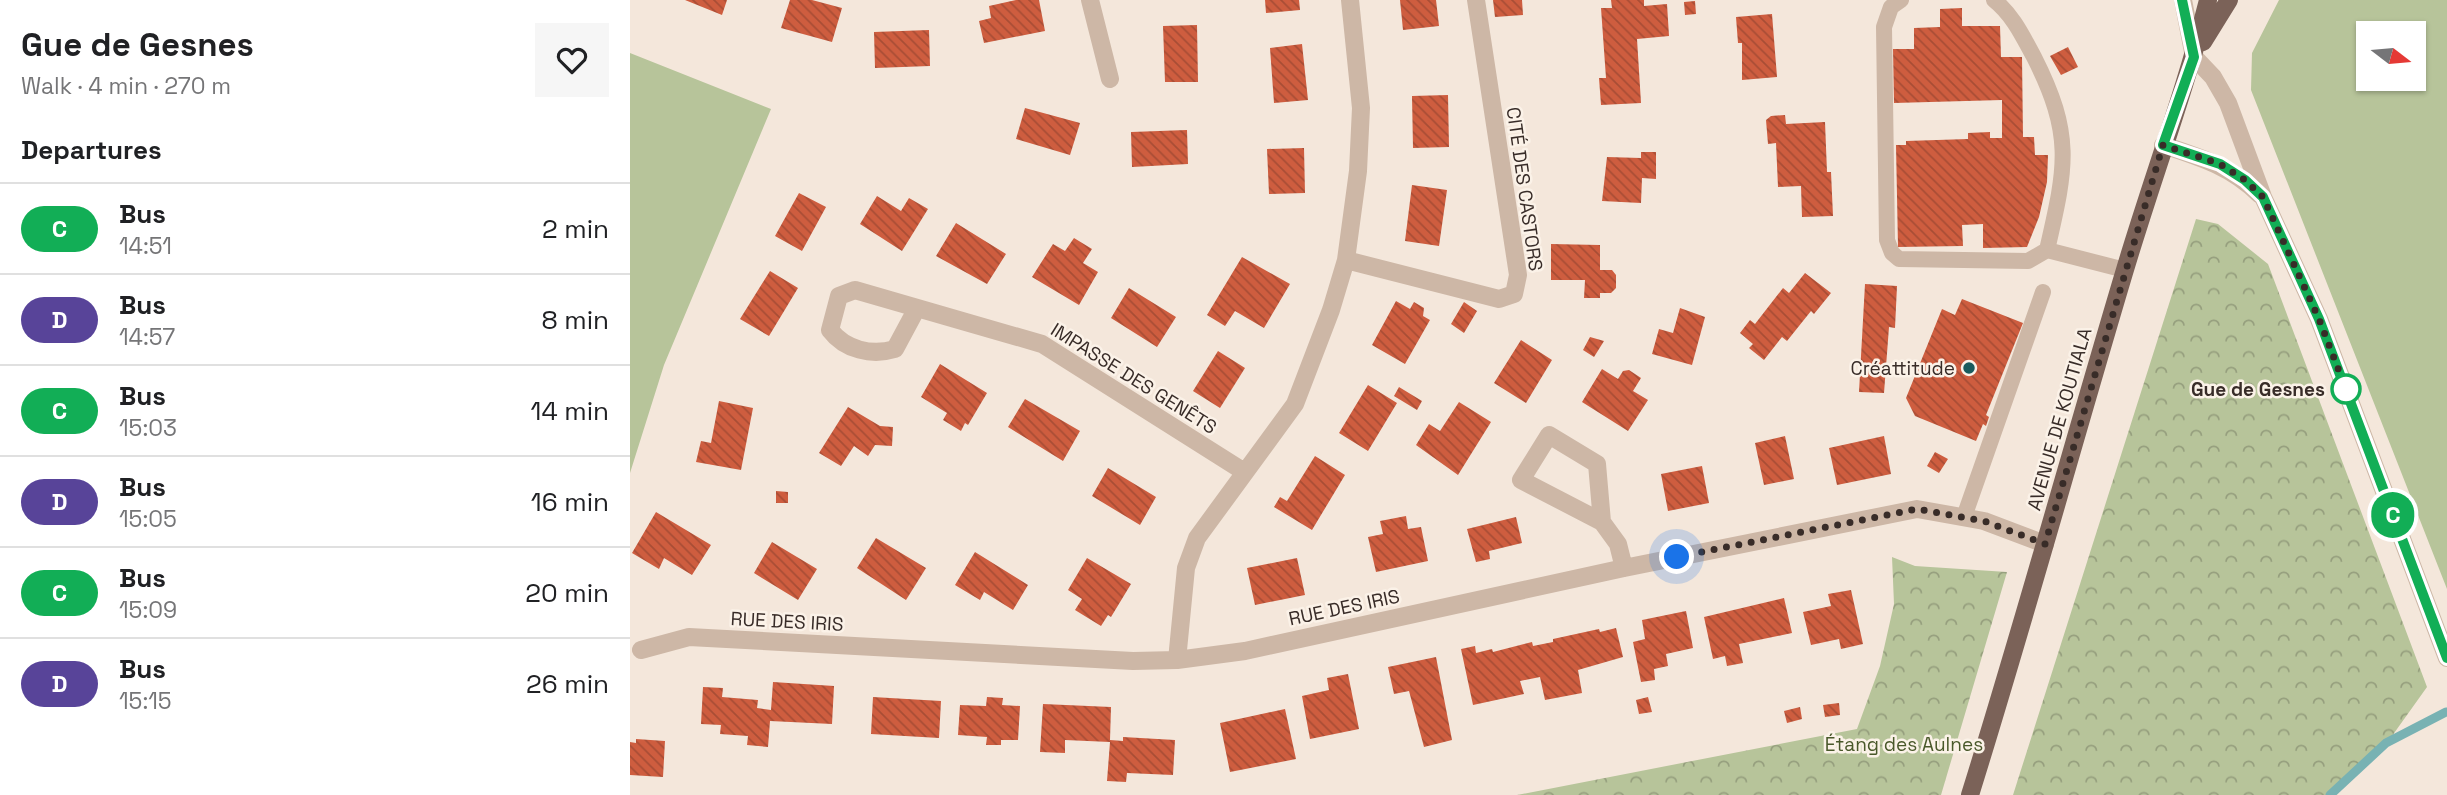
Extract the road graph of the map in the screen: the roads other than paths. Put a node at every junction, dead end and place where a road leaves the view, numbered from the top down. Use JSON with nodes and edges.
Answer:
{"nodes":[{"id":1,"x":1090,"y":0,"type":"edge"},
{"id":2,"x":1350,"y":0,"type":"edge"},
{"id":3,"x":1476,"y":0,"type":"edge"},
{"id":4,"x":1900,"y":0,"type":"edge"},
{"id":5,"x":1994,"y":0,"type":"edge"},
{"id":6,"x":2183,"y":0,"type":"edge"},
{"id":7,"x":2208,"y":0,"type":"edge"},
{"id":8,"x":2229,"y":0,"type":"edge"},
{"id":9,"x":2194,"y":57,"type":"junction"},
{"id":10,"x":1110,"y":79,"type":"dead end"},
{"id":11,"x":2163,"y":145,"type":"junction"},
{"id":12,"x":2263,"y":197,"type":"junction"},
{"id":13,"x":2047,"y":250,"type":"junction"},
{"id":14,"x":1346,"y":260,"type":"junction"},
{"id":15,"x":2125,"y":270,"type":"junction"},
{"id":16,"x":2043,"y":292,"type":"dead end"},
{"id":17,"x":918,"y":308,"type":"junction"},
{"id":18,"x":1243,"y":471,"type":"junction"},
{"id":19,"x":1964,"y":517,"type":"junction"},
{"id":20,"x":1602,"y":522,"type":"junction"},
{"id":21,"x":2045,"y":544,"type":"junction"},
{"id":22,"x":1624,"y":568,"type":"junction"},
{"id":23,"x":635,"y":650,"type":"edge"},
{"id":24,"x":2447,"y":658,"type":"edge"},
{"id":25,"x":1177,"y":660,"type":"junction"},
{"id":26,"x":1969,"y":795,"type":"edge"}],
"edges":[{"from":1,"to":10,"type":"street"},
{"from":2,"to":14,"type":"street"},
{"from":3,"to":14,"type":"street","name":"CITÉ DES CASTORS"},
{"from":4,"to":13,"type":"lane"},
{"from":5,"to":13,"type":"lane"},
{"from":6,"to":9,"type":"street"},
{"from":7,"to":9,"type":"main road","name":"AVENUE DE KOUTIALA"},
{"from":8,"to":9,"type":"main road","name":"AVENUE DE KOUTIALA"},
{"from":9,"to":11,"type":"main road","name":"AVENUE DE KOUTIALA"},
{"from":9,"to":12,"type":"street"},
{"from":11,"to":12,"type":"street"},
{"from":11,"to":15,"type":"main road","name":"AVENUE DE KOUTIALA"},
{"from":12,"to":24,"type":"street"},
{"from":13,"to":15,"type":"lane"},
{"from":14,"to":18,"type":"street"},
{"from":15,"to":21,"type":"main road","name":"AVENUE DE KOUTIALA"},
{"from":16,"to":19,"type":"lane"},
{"from":17,"to":17,"type":"street","name":"IMPASSE DES GENÊTS"},
{"from":17,"to":18,"type":"street","name":"IMPASSE DES GENÊTS"},
{"from":18,"to":25,"type":"street"},
{"from":19,"to":21,"type":"street","name":"RUE DES IRIS"},
{"from":19,"to":22,"type":"street","name":"RUE DES IRIS"},
{"from":20,"to":20,"type":"street"},
{"from":20,"to":22,"type":"street"},
{"from":21,"to":26,"type":"main road","name":"AVENUE DE KOUTIALA"},
{"from":22,"to":25,"type":"street","name":"RUE DES IRIS"},
{"from":23,"to":25,"type":"street","name":"RUE DES IRIS"}]}
